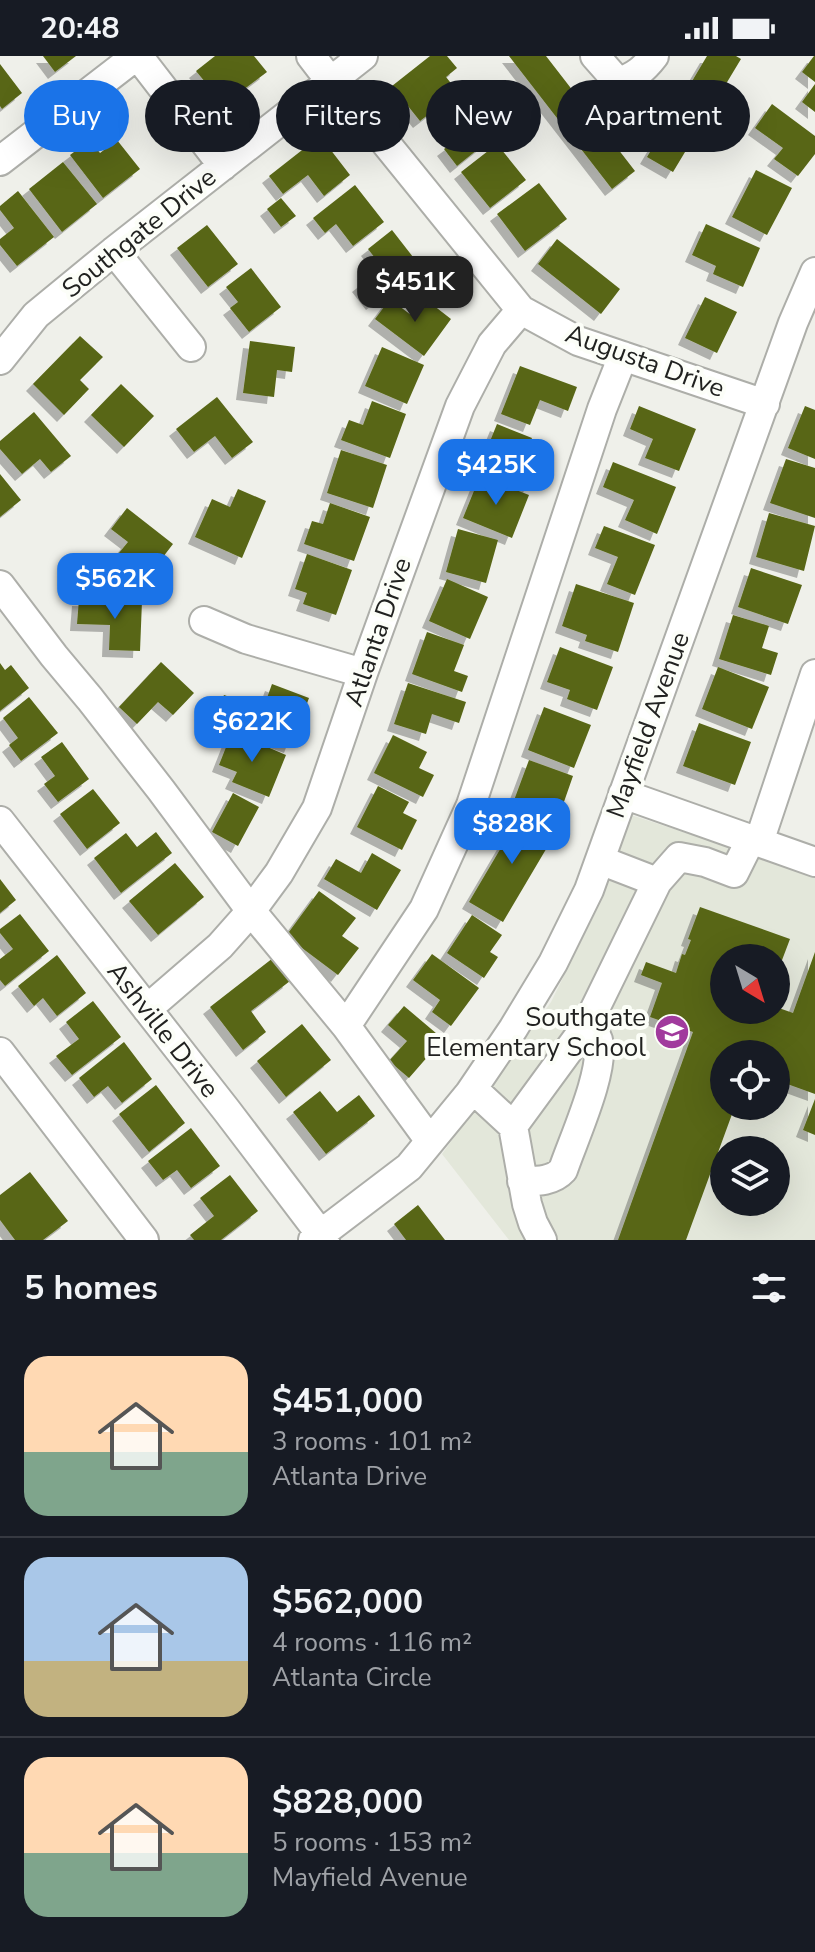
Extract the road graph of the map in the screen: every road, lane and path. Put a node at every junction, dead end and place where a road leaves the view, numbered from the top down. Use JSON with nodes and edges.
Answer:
{"nodes":[{"id":1,"x":137,"y":56,"type":"edge"},
{"id":2,"x":311,"y":56,"type":"edge"},
{"id":3,"x":363,"y":56,"type":"edge"},
{"id":4,"x":595,"y":56,"type":"edge"},
{"id":5,"x":654,"y":56,"type":"edge"},
{"id":6,"x":329,"y":80,"type":"edge"},
{"id":7,"x":333,"y":80,"type":"edge"},
{"id":8,"x":276,"y":125,"type":"edge"},
{"id":9,"x":393,"y":152,"type":"edge"},
{"id":10,"x":0,"y":161,"type":"edge"},
{"id":11,"x":223,"y":166,"type":"junction"},
{"id":12,"x":114,"y":251,"type":"junction"},
{"id":13,"x":815,"y":272,"type":"edge"},
{"id":14,"x":521,"y":310,"type":"junction"},
{"id":15,"x":191,"y":347,"type":"dead end"},
{"id":16,"x":623,"y":356,"type":"junction"},
{"id":17,"x":0,"y":360,"type":"edge"},
{"id":18,"x":765,"y":404,"type":"junction"},
{"id":19,"x":0,"y":585,"type":"edge"},
{"id":20,"x":204,"y":621,"type":"dead end"},
{"id":21,"x":363,"y":673,"type":"junction"},
{"id":22,"x":815,"y":674,"type":"edge"},
{"id":23,"x":623,"y":794,"type":"junction"},
{"id":24,"x":0,"y":821,"type":"edge"},
{"id":25,"x":755,"y":841,"type":"junction"},
{"id":26,"x":600,"y":860,"type":"junction"},
{"id":27,"x":815,"y":862,"type":"edge"},
{"id":28,"x":657,"y":882,"type":"junction"},
{"id":29,"x":251,"y":911,"type":"junction"},
{"id":30,"x":147,"y":1009,"type":"junction"},
{"id":31,"x":587,"y":1025,"type":"junction"},
{"id":32,"x":346,"y":1026,"type":"junction"},
{"id":33,"x":0,"y":1052,"type":"edge"},
{"id":34,"x":473,"y":1089,"type":"junction"},
{"id":35,"x":513,"y":1126,"type":"junction"},
{"id":36,"x":430,"y":1141,"type":"junction"},
{"id":37,"x":522,"y":1181,"type":"junction"},
{"id":38,"x":320,"y":1238,"type":"edge"},
{"id":39,"x":144,"y":1240,"type":"edge"},
{"id":40,"x":542,"y":1240,"type":"edge"}],
"edges":[{"from":1,"to":10,"type":"street"},
{"from":1,"to":11,"type":"street"},
{"from":2,"to":6,"type":"street","name":"Augusta Drive"},
{"from":3,"to":7,"type":"street","name":"Southgate Drive"},
{"from":4,"to":5,"type":"street"},
{"from":8,"to":11,"type":"street","name":"Southgate Drive"},
{"from":9,"to":14,"type":"street","name":"Augusta Drive"},
{"from":11,"to":12,"type":"street","name":"Southgate Drive"},
{"from":12,"to":15,"type":"street"},
{"from":12,"to":17,"type":"street","name":"Southgate Drive"},
{"from":13,"to":18,"type":"street","name":"Mayfield Avenue"},
{"from":14,"to":16,"type":"street","name":"Augusta Drive"},
{"from":14,"to":21,"type":"street","name":"Atlanta Drive"},
{"from":16,"to":18,"type":"street","name":"Augusta Drive"},
{"from":16,"to":32,"type":"street"},
{"from":18,"to":23,"type":"street","name":"Mayfield Avenue"},
{"from":19,"to":29,"type":"street"},
{"from":20,"to":21,"type":"street"},
{"from":21,"to":29,"type":"street","name":"Atlanta Drive"},
{"from":22,"to":25,"type":"street"},
{"from":23,"to":25,"type":"street"},
{"from":23,"to":26,"type":"street","name":"Mayfield Avenue"},
{"from":24,"to":30,"type":"street","name":"Ashville Drive"},
{"from":25,"to":27,"type":"street"},
{"from":25,"to":28,"type":"street"},
{"from":26,"to":28,"type":"street"},
{"from":26,"to":34,"type":"street","name":"Mayfield Avenue"},
{"from":28,"to":31,"type":"street"},
{"from":29,"to":30,"type":"street","name":"Atlanta Drive"},
{"from":29,"to":32,"type":"street"},
{"from":30,"to":38,"type":"street","name":"Ashville Drive"},
{"from":31,"to":35,"type":"street"},
{"from":31,"to":37,"type":"street"},
{"from":32,"to":36,"type":"street"},
{"from":33,"to":39,"type":"street"},
{"from":34,"to":35,"type":"street"},
{"from":34,"to":36,"type":"street","name":"Mayfield Avenue"},
{"from":35,"to":37,"type":"street"},
{"from":36,"to":38,"type":"street","name":"Mayfield Avenue"},
{"from":37,"to":40,"type":"street"}]}
